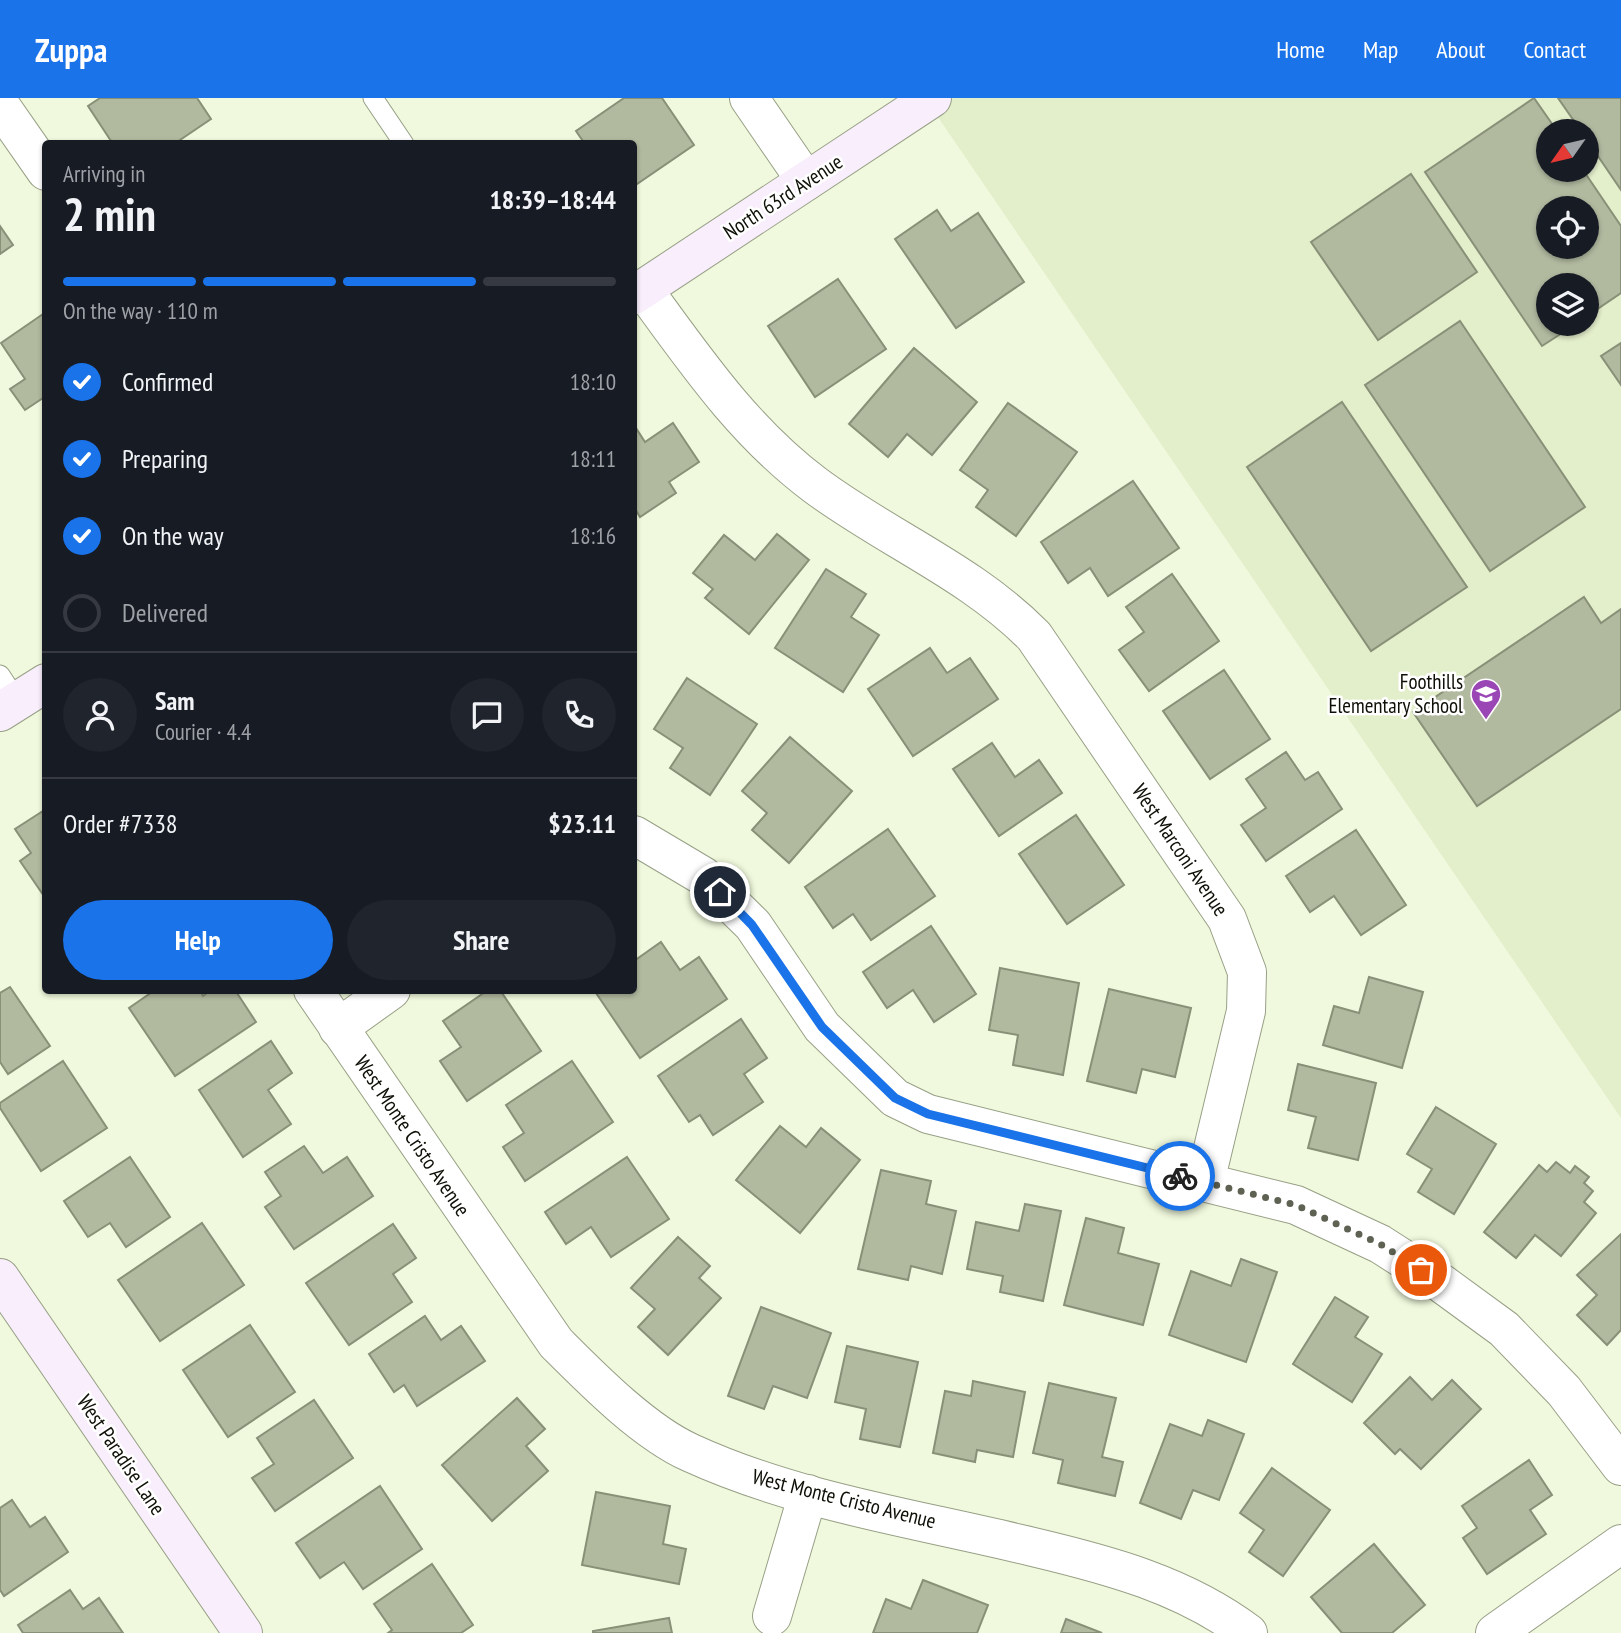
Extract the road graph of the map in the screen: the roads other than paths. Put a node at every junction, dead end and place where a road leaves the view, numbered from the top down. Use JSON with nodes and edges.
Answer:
{"nodes":[{"id":1,"x":373,"y":98,"type":"edge"},
{"id":2,"x":749,"y":98,"type":"edge"},
{"id":3,"x":932,"y":98,"type":"edge"},
{"id":4,"x":0,"y":105,"type":"edge"},
{"id":5,"x":401,"y":140,"type":"edge"},
{"id":6,"x":42,"y":165,"type":"edge"},
{"id":7,"x":806,"y":181,"type":"junction"},
{"id":8,"x":638,"y":292,"type":"edge"},
{"id":9,"x":637,"y":837,"type":"edge"},
{"id":10,"x":316,"y":994,"type":"edge"},
{"id":11,"x":385,"y":994,"type":"edge"},
{"id":12,"x":338,"y":1028,"type":"junction"},
{"id":13,"x":1205,"y":1182,"type":"junction"},
{"id":14,"x":0,"y":1278,"type":"edge"},
{"id":15,"x":1621,"y":1466,"type":"edge"},
{"id":16,"x":808,"y":1494,"type":"junction"},
{"id":17,"x":1621,"y":1544,"type":"edge"},
{"id":18,"x":772,"y":1616,"type":"dead end"},
{"id":19,"x":243,"y":1633,"type":"edge"},
{"id":20,"x":1248,"y":1633,"type":"edge"},
{"id":21,"x":1495,"y":1633,"type":"edge"}],
"edges":[{"from":1,"to":5,"type":"lane"},
{"from":2,"to":7,"type":"street"},
{"from":3,"to":7,"type":"street","name":"North 63rd Avenue"},
{"from":4,"to":6,"type":"street"},
{"from":7,"to":8,"type":"street","name":"North 63rd Avenue"},
{"from":8,"to":13,"type":"street","name":"West Marconi Avenue"},
{"from":9,"to":13,"type":"street"},
{"from":10,"to":12,"type":"street","name":"West Monte Cristo Avenue"},
{"from":11,"to":12,"type":"street"},
{"from":12,"to":16,"type":"street","name":"West Monte Cristo Avenue"},
{"from":13,"to":15,"type":"street"},
{"from":14,"to":19,"type":"street","name":"West Paradise Lane"},
{"from":16,"to":18,"type":"street"},
{"from":16,"to":20,"type":"street","name":"West Monte Cristo Avenue"},
{"from":17,"to":21,"type":"street"}]}
